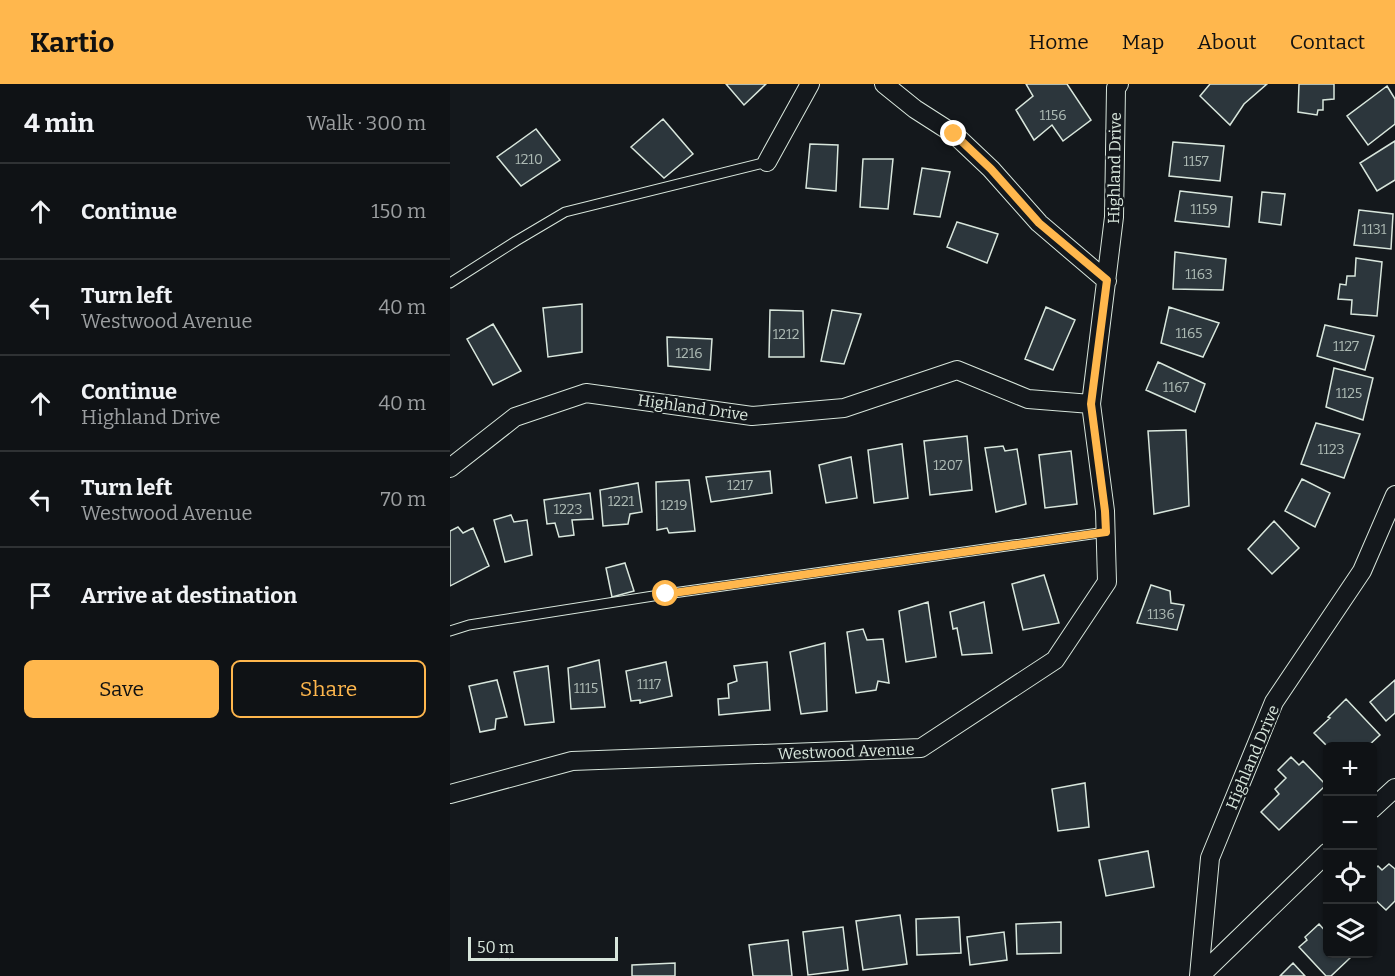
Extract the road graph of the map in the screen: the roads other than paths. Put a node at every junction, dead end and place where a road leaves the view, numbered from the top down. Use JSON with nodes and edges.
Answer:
{"nodes":[{"id":1,"x":810,"y":84,"type":"edge"},
{"id":2,"x":884,"y":84,"type":"edge"},
{"id":3,"x":1119,"y":84,"type":"edge"},
{"id":4,"x":767,"y":162,"type":"joint"},
{"id":5,"x":1107,"y":280,"type":"junction"},
{"id":6,"x":450,"y":283,"type":"edge"},
{"id":7,"x":1091,"y":404,"type":"junction"},
{"id":8,"x":450,"y":468,"type":"edge"},
{"id":9,"x":1395,"y":495,"type":"edge"},
{"id":10,"x":1106,"y":532,"type":"junction"},
{"id":11,"x":450,"y":631,"type":"edge"},
{"id":12,"x":1395,"y":788,"type":"edge"},
{"id":13,"x":450,"y":794,"type":"edge"},
{"id":14,"x":1377,"y":804,"type":"edge"},
{"id":15,"x":1323,"y":857,"type":"edge"},
{"id":16,"x":1200,"y":976,"type":"edge"}],
"edges":[{"from":1,"to":4,"type":"street"},
{"from":2,"to":5,"type":"street"},
{"from":3,"to":5,"type":"street","name":"Highland Drive"},
{"from":4,"to":6,"type":"lane"},
{"from":5,"to":7,"type":"street","name":"Highland Drive"},
{"from":7,"to":8,"type":"street","name":"Highland Drive"},
{"from":7,"to":10,"type":"street","name":"Westwood Avenue"},
{"from":9,"to":16,"type":"street","name":"Highland Drive"},
{"from":10,"to":11,"type":"lane"},
{"from":10,"to":13,"type":"street","name":"Westwood Avenue"},
{"from":12,"to":14,"type":"street"},
{"from":15,"to":16,"type":"street"}]}
